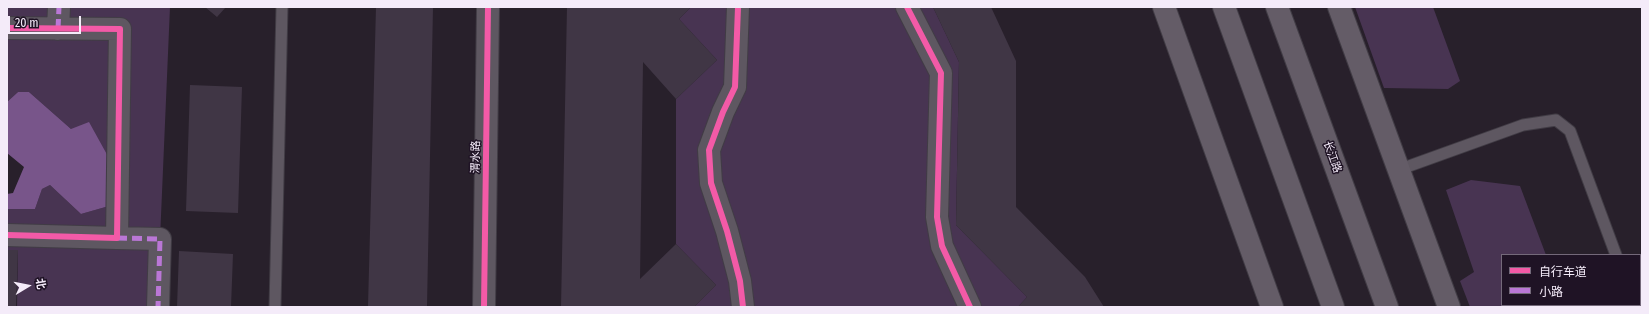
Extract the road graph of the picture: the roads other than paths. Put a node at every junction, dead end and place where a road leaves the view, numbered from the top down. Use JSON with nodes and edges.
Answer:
{"nodes":[{"id":1,"x":59,"y":7,"type":"edge"},
{"id":2,"x":282,"y":7,"type":"edge"},
{"id":3,"x":488,"y":7,"type":"edge"},
{"id":4,"x":738,"y":7,"type":"edge"},
{"id":5,"x":907,"y":7,"type":"edge"},
{"id":6,"x":1164,"y":7,"type":"edge"},
{"id":7,"x":1224,"y":7,"type":"edge"},
{"id":8,"x":1277,"y":7,"type":"edge"},
{"id":9,"x":1339,"y":7,"type":"edge"},
{"id":10,"x":7,"y":28,"type":"edge"},
{"id":11,"x":58,"y":29,"type":"junction"},
{"id":12,"x":1398,"y":170,"type":"junction"},
{"id":13,"x":7,"y":235,"type":"edge"},
{"id":14,"x":117,"y":238,"type":"junction"},
{"id":15,"x":1616,"y":254,"type":"edge"},
{"id":16,"x":158,"y":307,"type":"edge"},
{"id":17,"x":275,"y":307,"type":"edge"},
{"id":18,"x":484,"y":307,"type":"edge"},
{"id":19,"x":743,"y":307,"type":"edge"},
{"id":20,"x":970,"y":307,"type":"edge"},
{"id":21,"x":1272,"y":307,"type":"edge"},
{"id":22,"x":1332,"y":307,"type":"edge"},
{"id":23,"x":1387,"y":307,"type":"edge"},
{"id":24,"x":1449,"y":307,"type":"edge"}],
"edges":[{"from":1,"to":11,"type":"street"},
{"from":2,"to":17,"type":"lane"},
{"from":3,"to":18,"type":"street","name":"渭水路"},
{"from":4,"to":19,"type":"street"},
{"from":5,"to":20,"type":"street"},
{"from":6,"to":21,"type":"main road"},
{"from":7,"to":22,"type":"main road"},
{"from":8,"to":23,"type":"main road","name":"长江路"},
{"from":9,"to":12,"type":"main road"},
{"from":10,"to":11,"type":"street"},
{"from":11,"to":14,"type":"street"},
{"from":12,"to":15,"type":"lane"},
{"from":12,"to":24,"type":"main road"},
{"from":13,"to":14,"type":"street"},
{"from":14,"to":16,"type":"street"}]}
